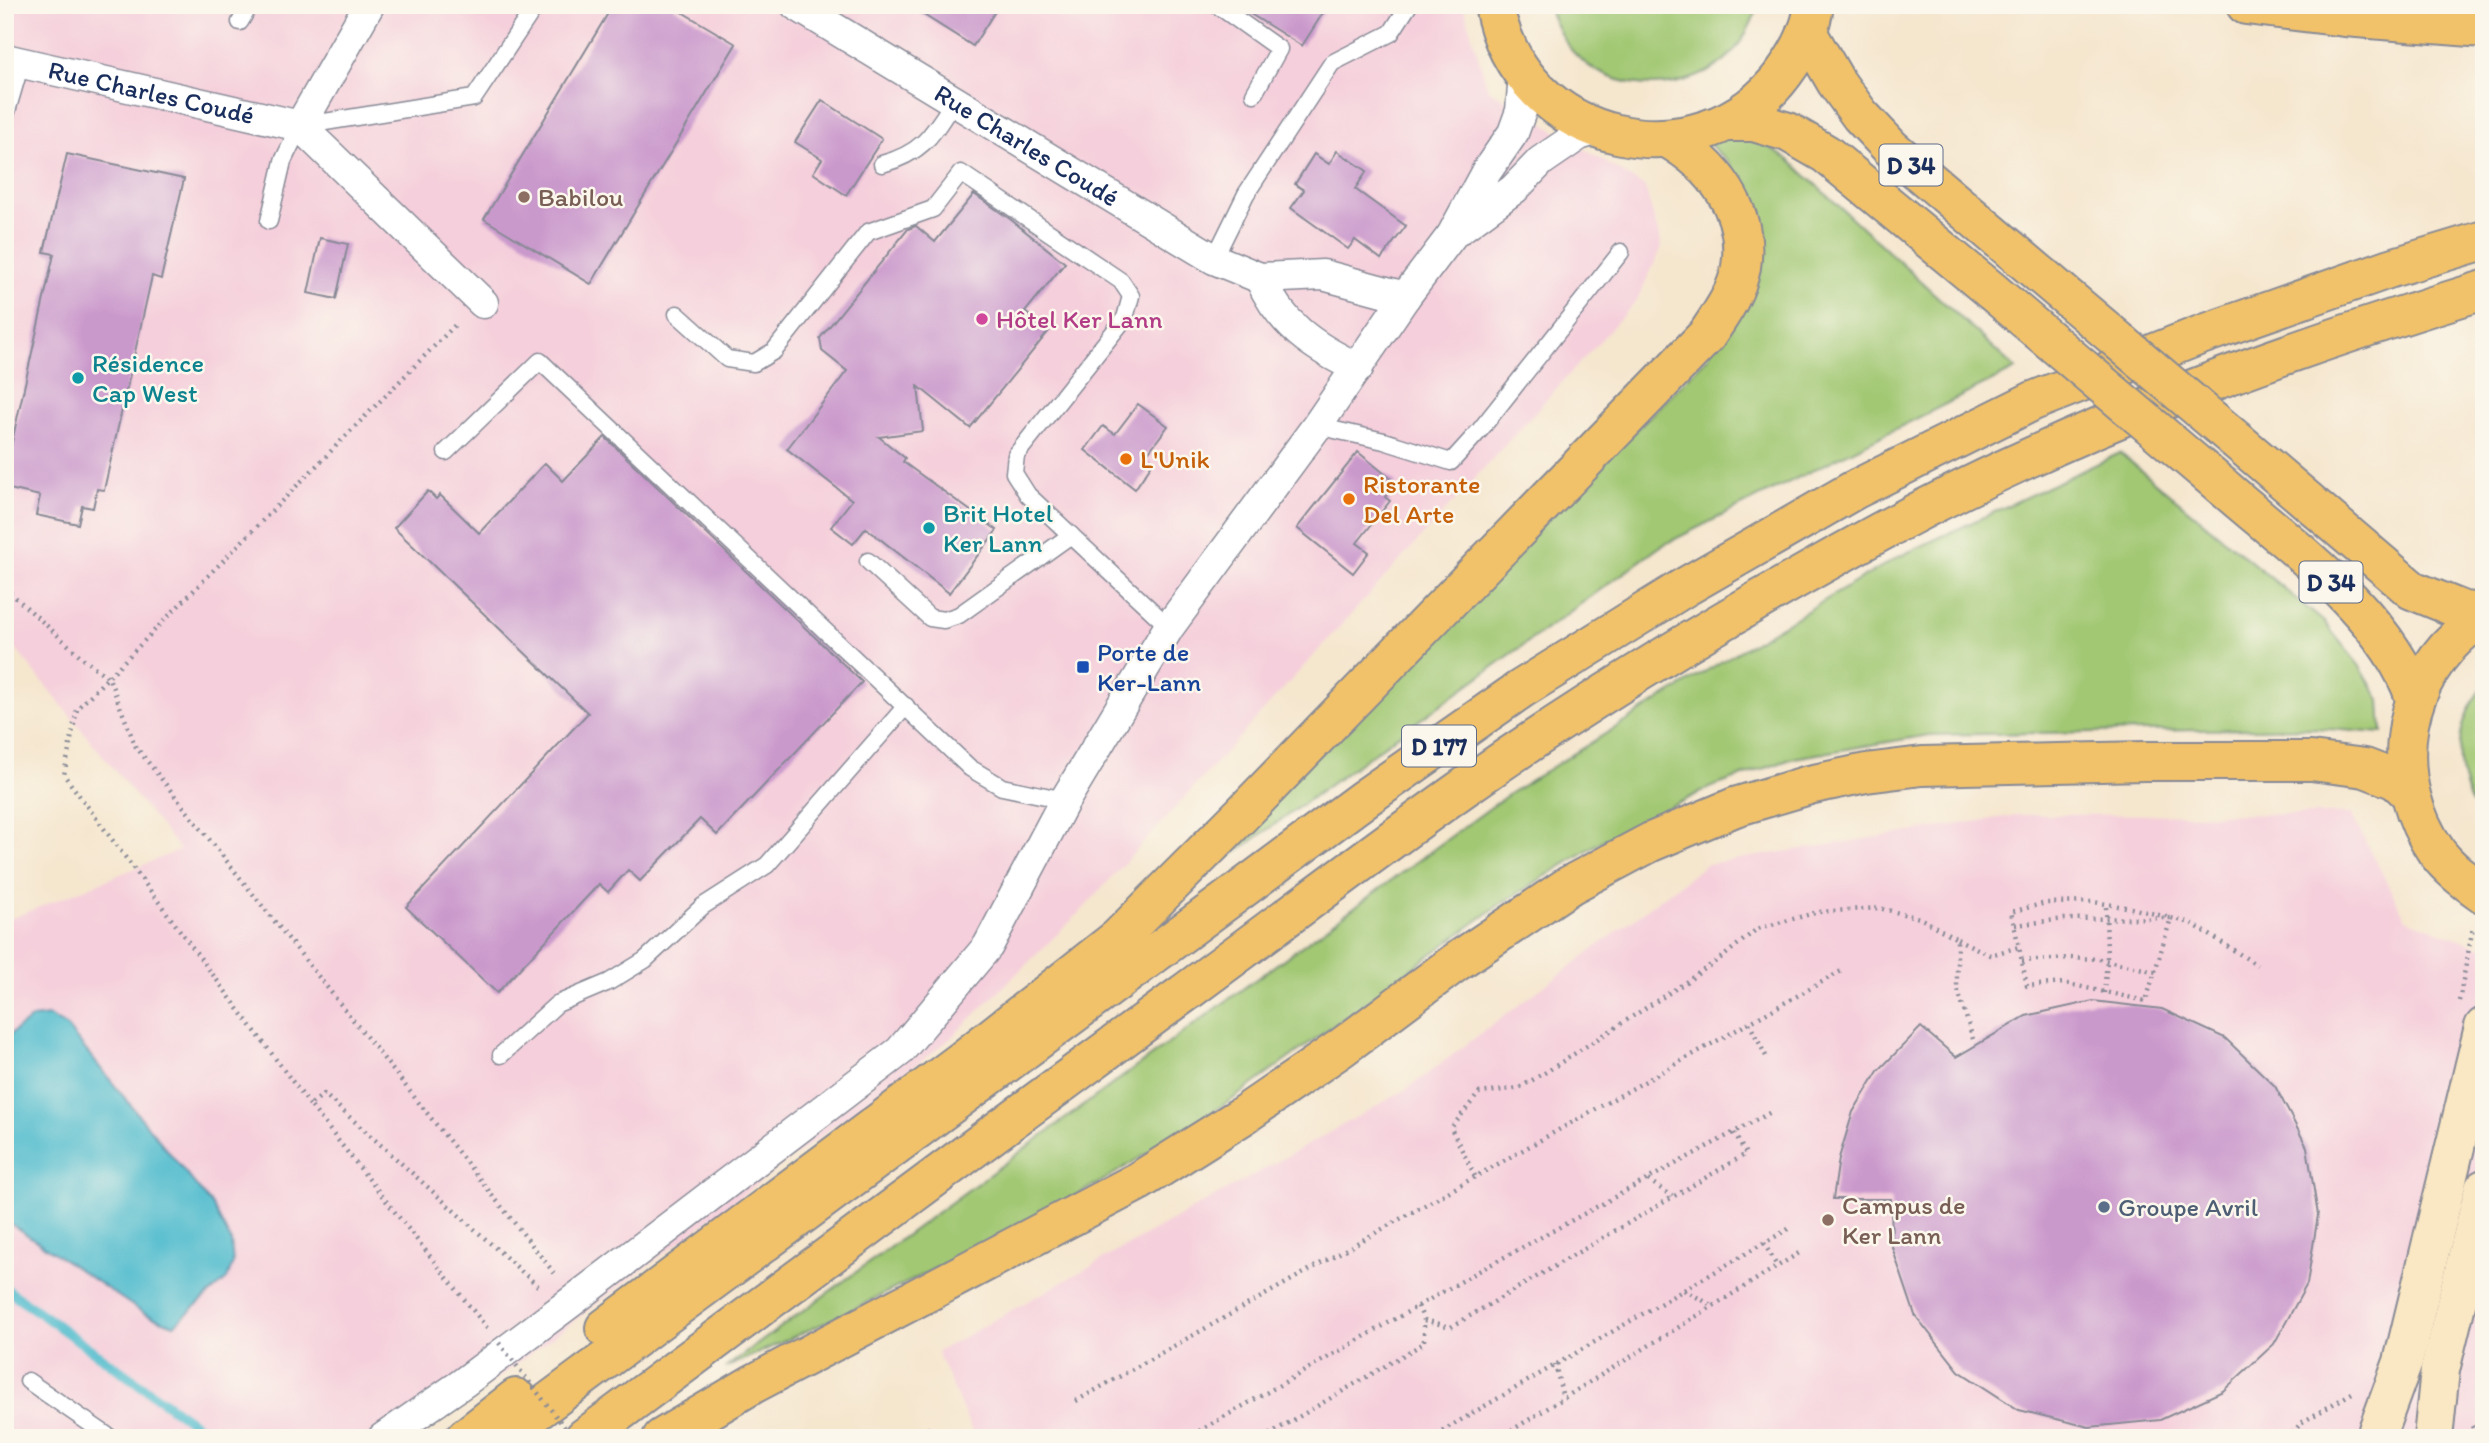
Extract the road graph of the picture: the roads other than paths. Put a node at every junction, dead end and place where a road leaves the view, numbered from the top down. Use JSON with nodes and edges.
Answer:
{"nodes":[{"id":1,"x":250,"y":5,"type":"edge"},
{"id":2,"x":369,"y":5,"type":"edge"},
{"id":3,"x":536,"y":5,"type":"edge"},
{"id":4,"x":796,"y":5,"type":"edge"},
{"id":5,"x":1217,"y":5,"type":"edge"},
{"id":6,"x":1409,"y":5,"type":"edge"},
{"id":7,"x":1494,"y":5,"type":"edge"},
{"id":8,"x":2246,"y":5,"type":"edge"},
{"id":9,"x":1810,"y":19,"type":"edge"},
{"id":10,"x":240,"y":22,"type":"dead end"},
{"id":11,"x":2484,"y":28,"type":"edge"},
{"id":12,"x":13,"y":61,"type":"edge"},
{"id":13,"x":1524,"y":74,"type":"junction"},
{"id":14,"x":1254,"y":94,"type":"dead end"},
{"id":15,"x":954,"y":101,"type":"junction"},
{"id":16,"x":5,"y":118,"type":"edge"},
{"id":17,"x":1727,"y":122,"type":"junction"},
{"id":18,"x":300,"y":126,"type":"junction"},
{"id":19,"x":1599,"y":130,"type":"junction"},
{"id":20,"x":1667,"y":138,"type":"junction"},
{"id":21,"x":882,"y":164,"type":"dead end"},
{"id":22,"x":269,"y":221,"type":"dead end"},
{"id":23,"x":1452,"y":234,"type":"junction"},
{"id":24,"x":2484,"y":240,"type":"edge"},
{"id":25,"x":1621,"y":252,"type":"dead end"},
{"id":26,"x":1213,"y":259,"type":"junction"},
{"id":27,"x":1260,"y":278,"type":"junction"},
{"id":28,"x":2484,"y":290,"type":"edge"},
{"id":29,"x":1405,"y":297,"type":"junction"},
{"id":30,"x":472,"y":311,"type":"road end"},
{"id":31,"x":677,"y":314,"type":"dead end"},
{"id":32,"x":1358,"y":368,"type":"junction"},
{"id":33,"x":1317,"y":426,"type":"junction"},
{"id":34,"x":446,"y":452,"type":"dead end"},
{"id":35,"x":1071,"y":535,"type":"junction"},
{"id":36,"x":868,"y":561,"type":"dead end"},
{"id":37,"x":2484,"y":615,"type":"edge"},
{"id":38,"x":1169,"y":627,"type":"junction"},
{"id":39,"x":2415,"y":698,"type":"junction"},
{"id":40,"x":906,"y":706,"type":"junction"},
{"id":41,"x":2410,"y":793,"type":"junction"},
{"id":42,"x":1065,"y":800,"type":"junction"},
{"id":43,"x":2484,"y":894,"type":"edge"},
{"id":44,"x":2484,"y":1027,"type":"edge"},
{"id":45,"x":501,"y":1055,"type":"dead end"},
{"id":46,"x":2484,"y":1189,"type":"edge"},
{"id":47,"x":28,"y":1381,"type":"dead end"},
{"id":48,"x":2363,"y":1434,"type":"edge"},
{"id":49,"x":111,"y":1438,"type":"edge"},
{"id":50,"x":383,"y":1438,"type":"edge"},
{"id":51,"x":465,"y":1438,"type":"edge"},
{"id":52,"x":500,"y":1438,"type":"edge"},
{"id":53,"x":584,"y":1438,"type":"edge"},
{"id":54,"x":662,"y":1438,"type":"edge"},
{"id":55,"x":2421,"y":1438,"type":"edge"},
{"id":56,"x":2432,"y":1438,"type":"edge"}],
"edges":[{"from":1,"to":10,"type":"lane"},
{"from":2,"to":18,"type":"street"},
{"from":3,"to":18,"type":"lane"},
{"from":4,"to":15,"type":"street","name":"Rue Charles Coudé"},
{"from":5,"to":14,"type":"lane"},
{"from":6,"to":26,"type":"lane"},
{"from":7,"to":13,"type":"main road"},
{"from":8,"to":11,"type":"main road"},
{"from":9,"to":17,"type":"main road"},
{"from":9,"to":37,"type":"main road","number":"D 34","bridge":true},
{"from":12,"to":16,"type":"lane"},
{"from":12,"to":18,"type":"street","name":"Rue Charles Coudé"},
{"from":13,"to":19,"type":"main road"},
{"from":13,"to":23,"type":"street"},
{"from":15,"to":21,"type":"lane"},
{"from":15,"to":26,"type":"street","name":"Rue Charles Coudé"},
{"from":17,"to":20,"type":"main road"},
{"from":17,"to":39,"type":"main road","number":"D 34","bridge":true},
{"from":18,"to":22,"type":"lane"},
{"from":18,"to":30,"type":"street"},
{"from":19,"to":20,"type":"main road"},
{"from":19,"to":23,"type":"street"},
{"from":20,"to":51,"type":"main road"},
{"from":23,"to":29,"type":"street"},
{"from":24,"to":52,"type":"main road","number":"D 177"},
{"from":25,"to":33,"type":"lane"},
{"from":26,"to":27,"type":"street","name":"Rue Charles Coudé"},
{"from":27,"to":29,"type":"street","name":"Rue Charles Coudé"},
{"from":27,"to":32,"type":"street"},
{"from":28,"to":53,"type":"main road","number":"D 177"},
{"from":29,"to":32,"type":"street"},
{"from":31,"to":35,"type":"lane"},
{"from":32,"to":33,"type":"street"},
{"from":33,"to":38,"type":"street"},
{"from":34,"to":40,"type":"lane"},
{"from":35,"to":36,"type":"lane"},
{"from":35,"to":38,"type":"lane"},
{"from":37,"to":39,"type":"main road"},
{"from":38,"to":42,"type":"street"},
{"from":39,"to":41,"type":"main road"},
{"from":40,"to":42,"type":"lane"},
{"from":40,"to":45,"type":"lane"},
{"from":41,"to":43,"type":"main road"},
{"from":41,"to":54,"type":"main road"},
{"from":42,"to":50,"type":"street"},
{"from":44,"to":48,"type":"street"},
{"from":46,"to":56,"type":"street"},
{"from":47,"to":49,"type":"lane"},
{"from":48,"to":55,"type":"street"}]}
